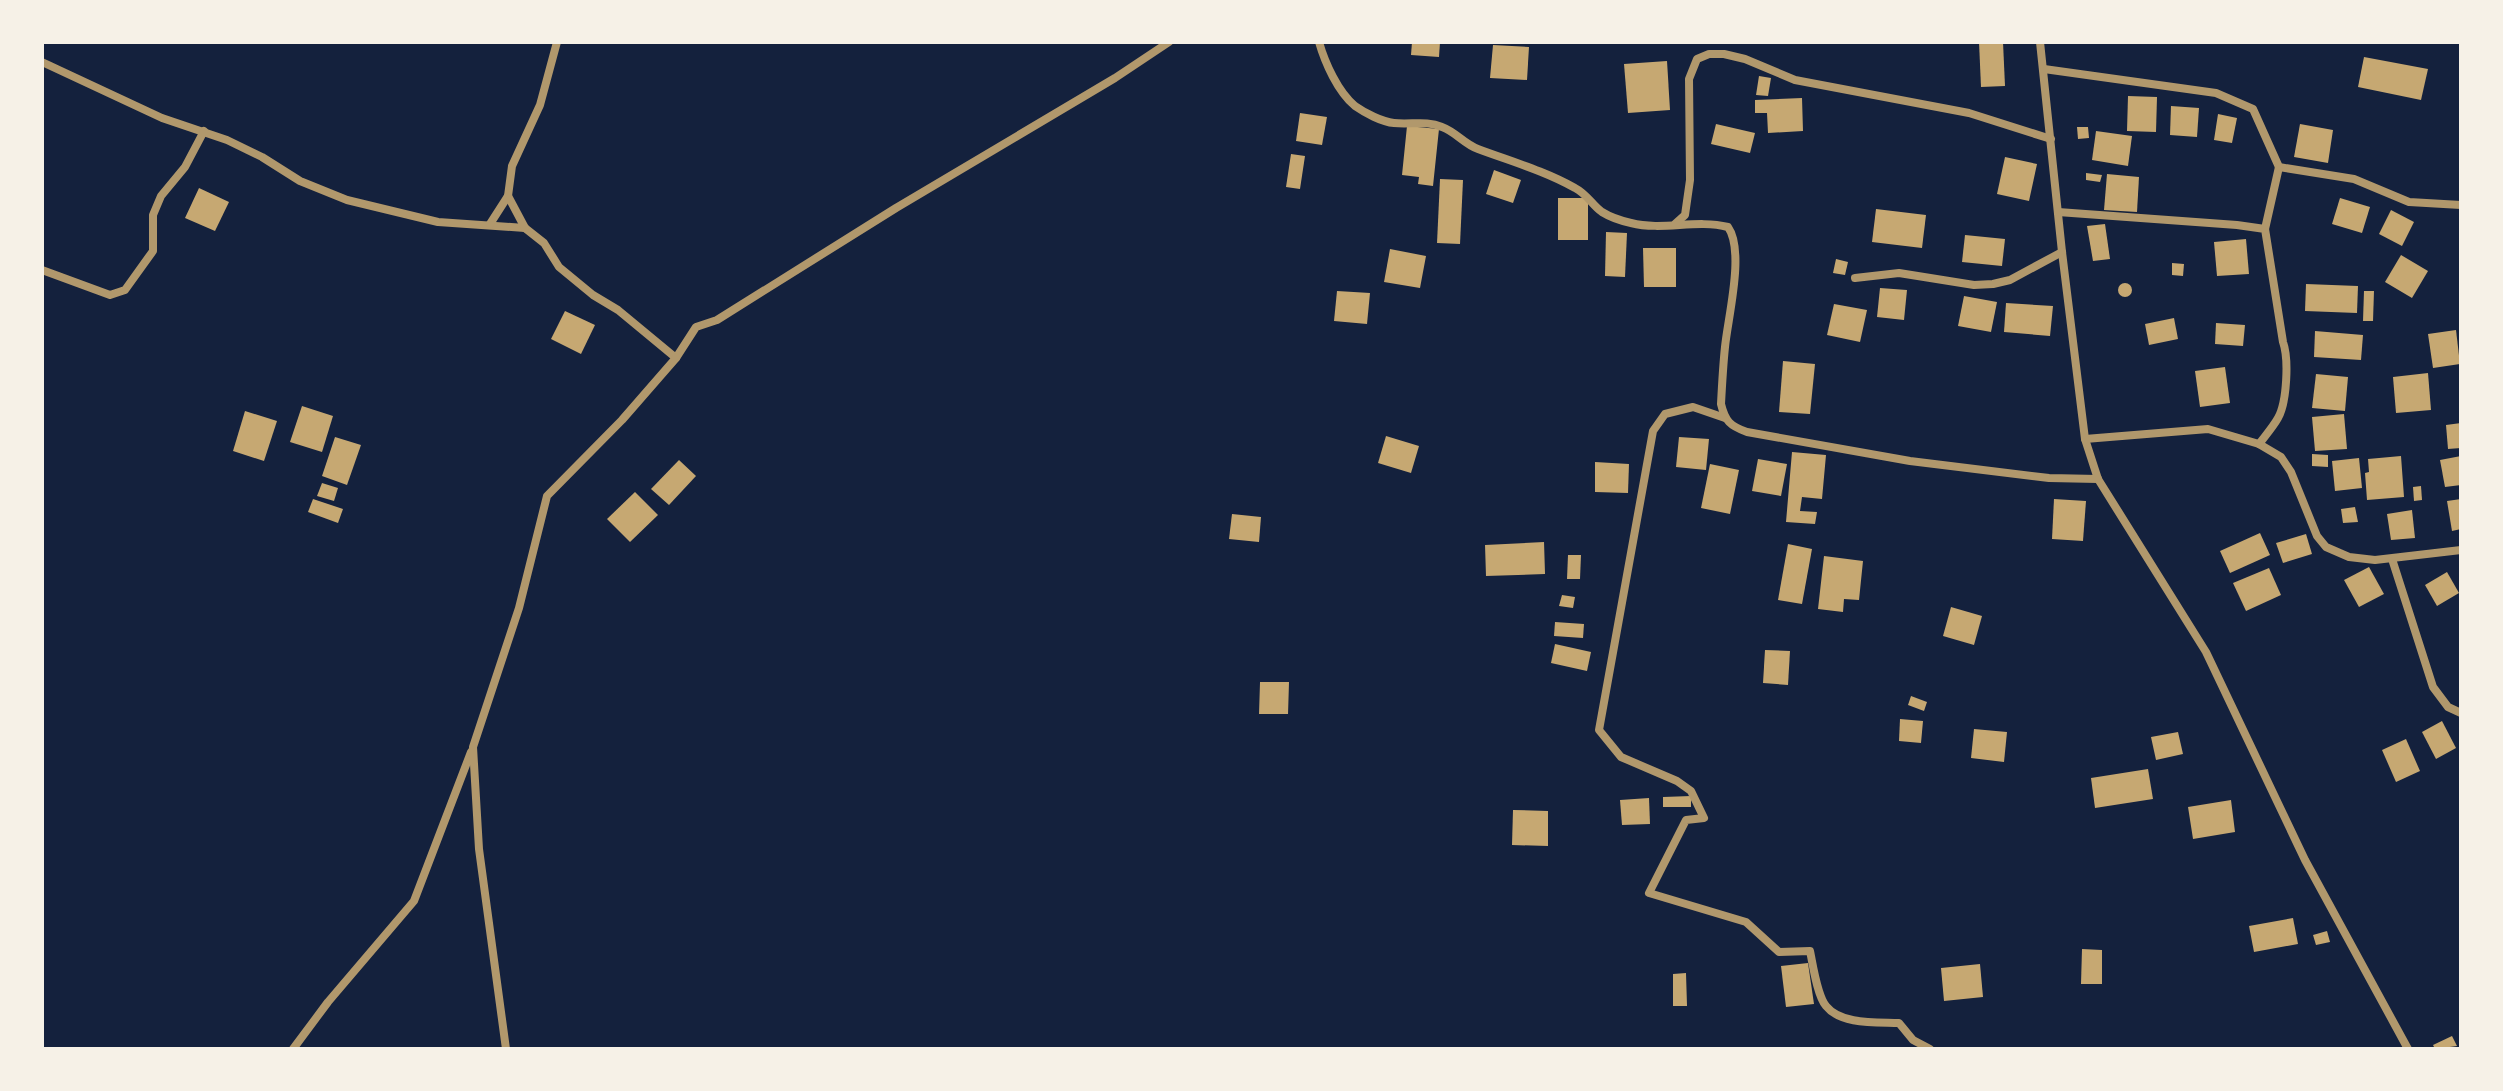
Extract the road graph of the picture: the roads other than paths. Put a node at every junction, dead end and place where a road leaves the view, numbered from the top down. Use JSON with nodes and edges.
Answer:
{"nodes":[{"id":1,"x":557,"y":42,"type":"edge"},
{"id":2,"x":1169,"y":42,"type":"edge"},
{"id":3,"x":1319,"y":42,"type":"edge"},
{"id":4,"x":2040,"y":42,"type":"edge"},
{"id":5,"x":42,"y":62,"type":"edge"},
{"id":6,"x":2044,"y":69,"type":"junction"},
{"id":7,"x":204,"y":131,"type":"junction"},
{"id":8,"x":2051,"y":139,"type":"junction"},
{"id":9,"x":2279,"y":167,"type":"junction"},
{"id":10,"x":508,"y":196,"type":"junction"},
{"id":11,"x":2461,"y":205,"type":"edge"},
{"id":12,"x":2058,"y":212,"type":"junction"},
{"id":13,"x":490,"y":224,"type":"junction"},
{"id":14,"x":1675,"y":224,"type":"junction"},
{"id":15,"x":525,"y":228,"type":"junction"},
{"id":16,"x":2265,"y":229,"type":"junction"},
{"id":17,"x":2062,"y":252,"type":"junction"},
{"id":18,"x":42,"y":270,"type":"edge"},
{"id":19,"x":1855,"y":278,"type":"dead end"},
{"id":20,"x":676,"y":358,"type":"junction"},
{"id":21,"x":1725,"y":418,"type":"junction"},
{"id":22,"x":2085,"y":439,"type":"junction"},
{"id":23,"x":2259,"y":444,"type":"junction"},
{"id":24,"x":2098,"y":479,"type":"junction"},
{"id":25,"x":2461,"y":550,"type":"edge"},
{"id":26,"x":2392,"y":559,"type":"junction"},
{"id":27,"x":2461,"y":713,"type":"edge"},
{"id":28,"x":473,"y":747,"type":"junction"},
{"id":29,"x":293,"y":1049,"type":"edge"},
{"id":30,"x":506,"y":1049,"type":"edge"},
{"id":31,"x":1930,"y":1049,"type":"edge"},
{"id":32,"x":2408,"y":1049,"type":"edge"}],
"edges":[{"from":1,"to":10,"type":"street"},
{"from":2,"to":20,"type":"street"},
{"from":3,"to":14,"type":"street"},
{"from":4,"to":6,"type":"street"},
{"from":5,"to":7,"type":"street"},
{"from":6,"to":8,"type":"street"},
{"from":6,"to":9,"type":"street"},
{"from":7,"to":13,"type":"street"},
{"from":7,"to":18,"type":"street"},
{"from":8,"to":12,"type":"street"},
{"from":8,"to":14,"type":"street"},
{"from":9,"to":11,"type":"street"},
{"from":9,"to":16,"type":"street"},
{"from":10,"to":13,"type":"street"},
{"from":10,"to":15,"type":"street"},
{"from":12,"to":16,"type":"street"},
{"from":12,"to":17,"type":"street"},
{"from":13,"to":15,"type":"street"},
{"from":14,"to":21,"type":"street"},
{"from":15,"to":20,"type":"street"},
{"from":16,"to":23,"type":"street"},
{"from":17,"to":19,"type":"street"},
{"from":17,"to":22,"type":"street"},
{"from":20,"to":28,"type":"street"},
{"from":21,"to":24,"type":"street"},
{"from":21,"to":31,"type":"street"},
{"from":22,"to":23,"type":"street"},
{"from":22,"to":24,"type":"street"},
{"from":23,"to":26,"type":"street"},
{"from":24,"to":32,"type":"street"},
{"from":25,"to":26,"type":"street"},
{"from":26,"to":27,"type":"street"},
{"from":28,"to":29,"type":"street"},
{"from":28,"to":30,"type":"street"}]}
